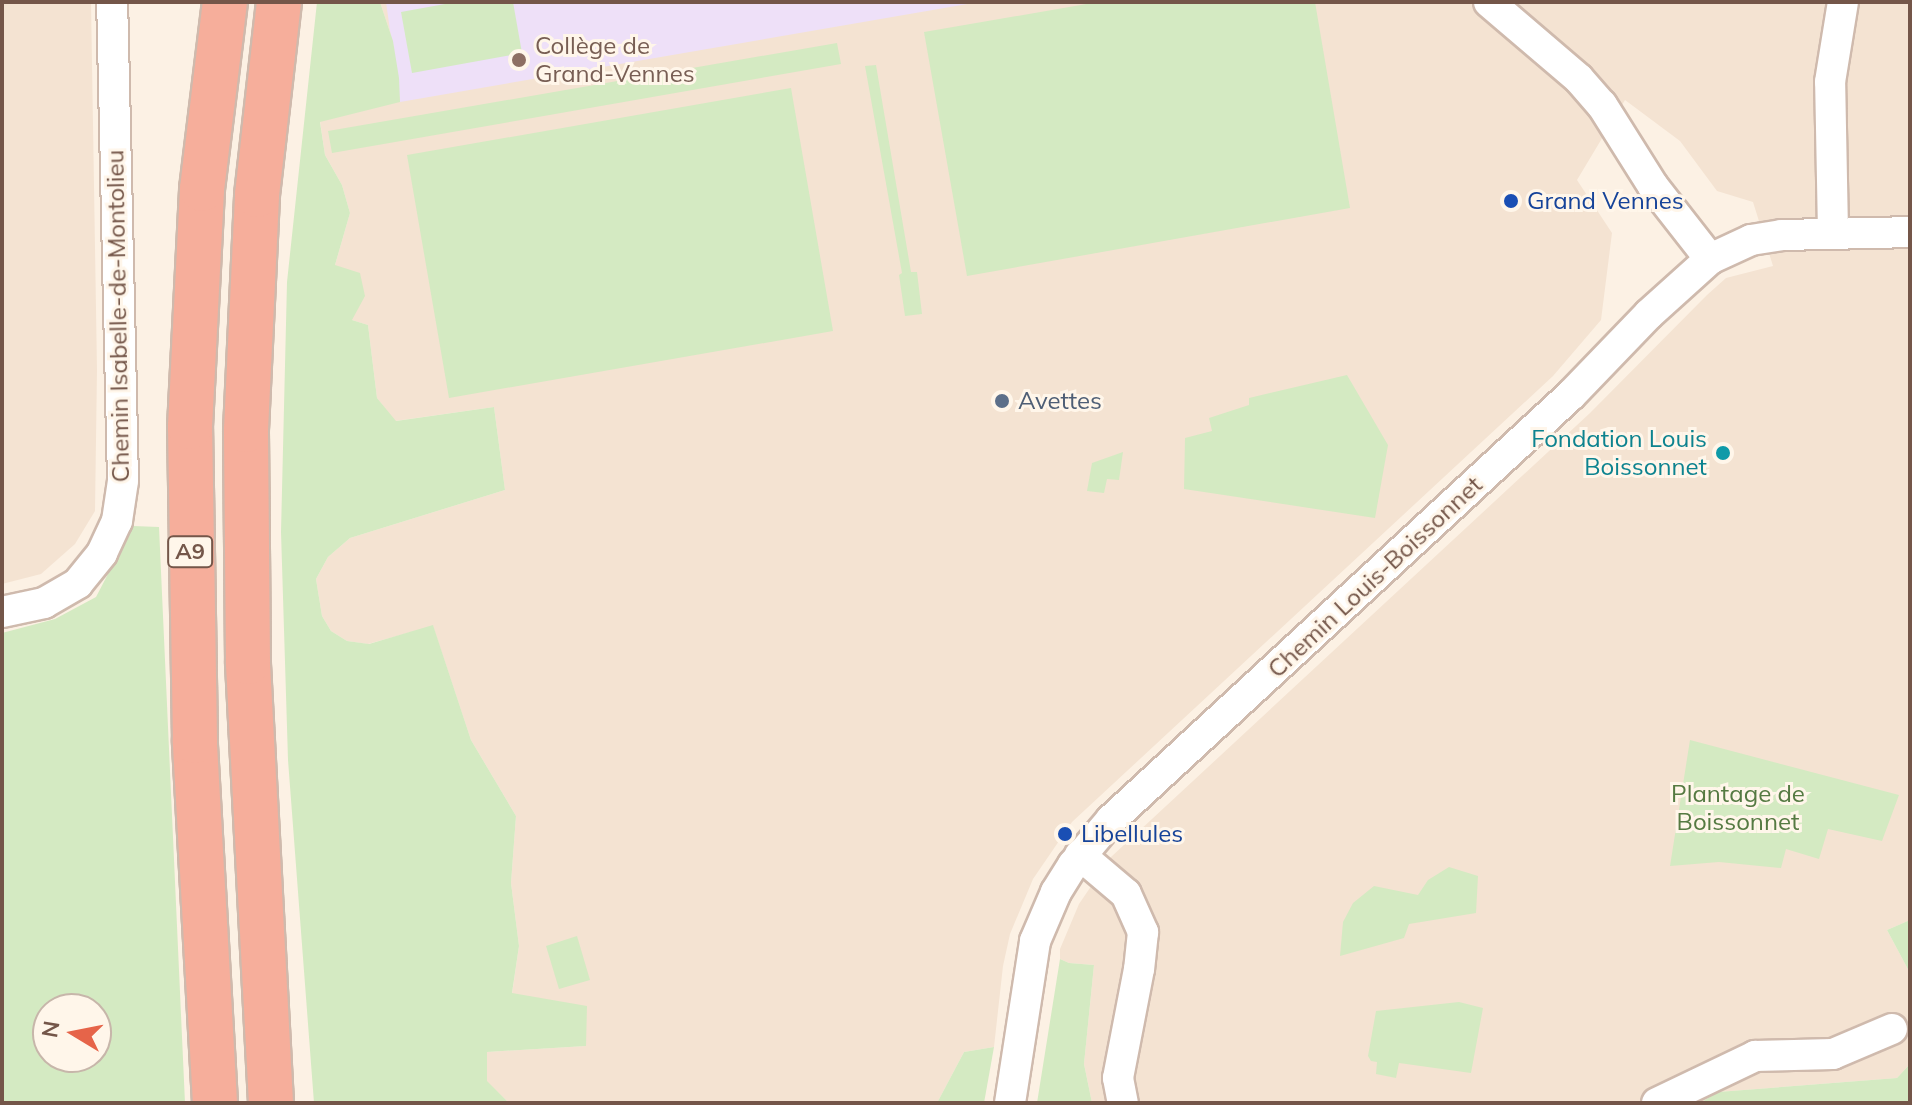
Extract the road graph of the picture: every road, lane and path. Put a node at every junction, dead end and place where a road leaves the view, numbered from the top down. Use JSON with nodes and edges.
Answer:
{"nodes":[{"id":1,"x":112,"y":2,"type":"edge"},
{"id":2,"x":225,"y":2,"type":"edge"},
{"id":3,"x":279,"y":2,"type":"edge"},
{"id":4,"x":290,"y":2,"type":"edge"},
{"id":5,"x":1489,"y":2,"type":"edge"},
{"id":6,"x":1843,"y":2,"type":"edge"},
{"id":7,"x":274,"y":53,"type":"junction"},
{"id":8,"x":1833,"y":232,"type":"junction"},
{"id":9,"x":1910,"y":232,"type":"edge"},
{"id":10,"x":1710,"y":259,"type":"junction"},
{"id":11,"x":2,"y":612,"type":"edge"},
{"id":12,"x":1080,"y":855,"type":"junction"},
{"id":13,"x":1892,"y":1029,"type":"dead end"},
{"id":14,"x":215,"y":1103,"type":"edge"},
{"id":15,"x":271,"y":1103,"type":"edge"},
{"id":16,"x":1010,"y":1103,"type":"edge"},
{"id":17,"x":1123,"y":1103,"type":"edge"},
{"id":18,"x":1657,"y":1103,"type":"edge"}],
"edges":[{"from":1,"to":11,"type":"street","name":"Chemin Isabelle-de-Montolieu"},
{"from":2,"to":14,"type":"highway","number":"A9"},
{"from":3,"to":7,"type":"highway","number":"A9"},
{"from":4,"to":7,"type":"highway"},
{"from":5,"to":10,"type":"street"},
{"from":6,"to":8,"type":"street"},
{"from":7,"to":15,"type":"highway","number":"A9"},
{"from":8,"to":9,"type":"street","name":"Chemin Louis-Boissonnet"},
{"from":8,"to":10,"type":"street","name":"Chemin Louis-Boissonnet"},
{"from":10,"to":12,"type":"street","name":"Chemin Louis-Boissonnet"},
{"from":12,"to":16,"type":"street","name":"Chemin Louis-Boissonnet"},
{"from":12,"to":17,"type":"street"},
{"from":13,"to":18,"type":"street"}]}
